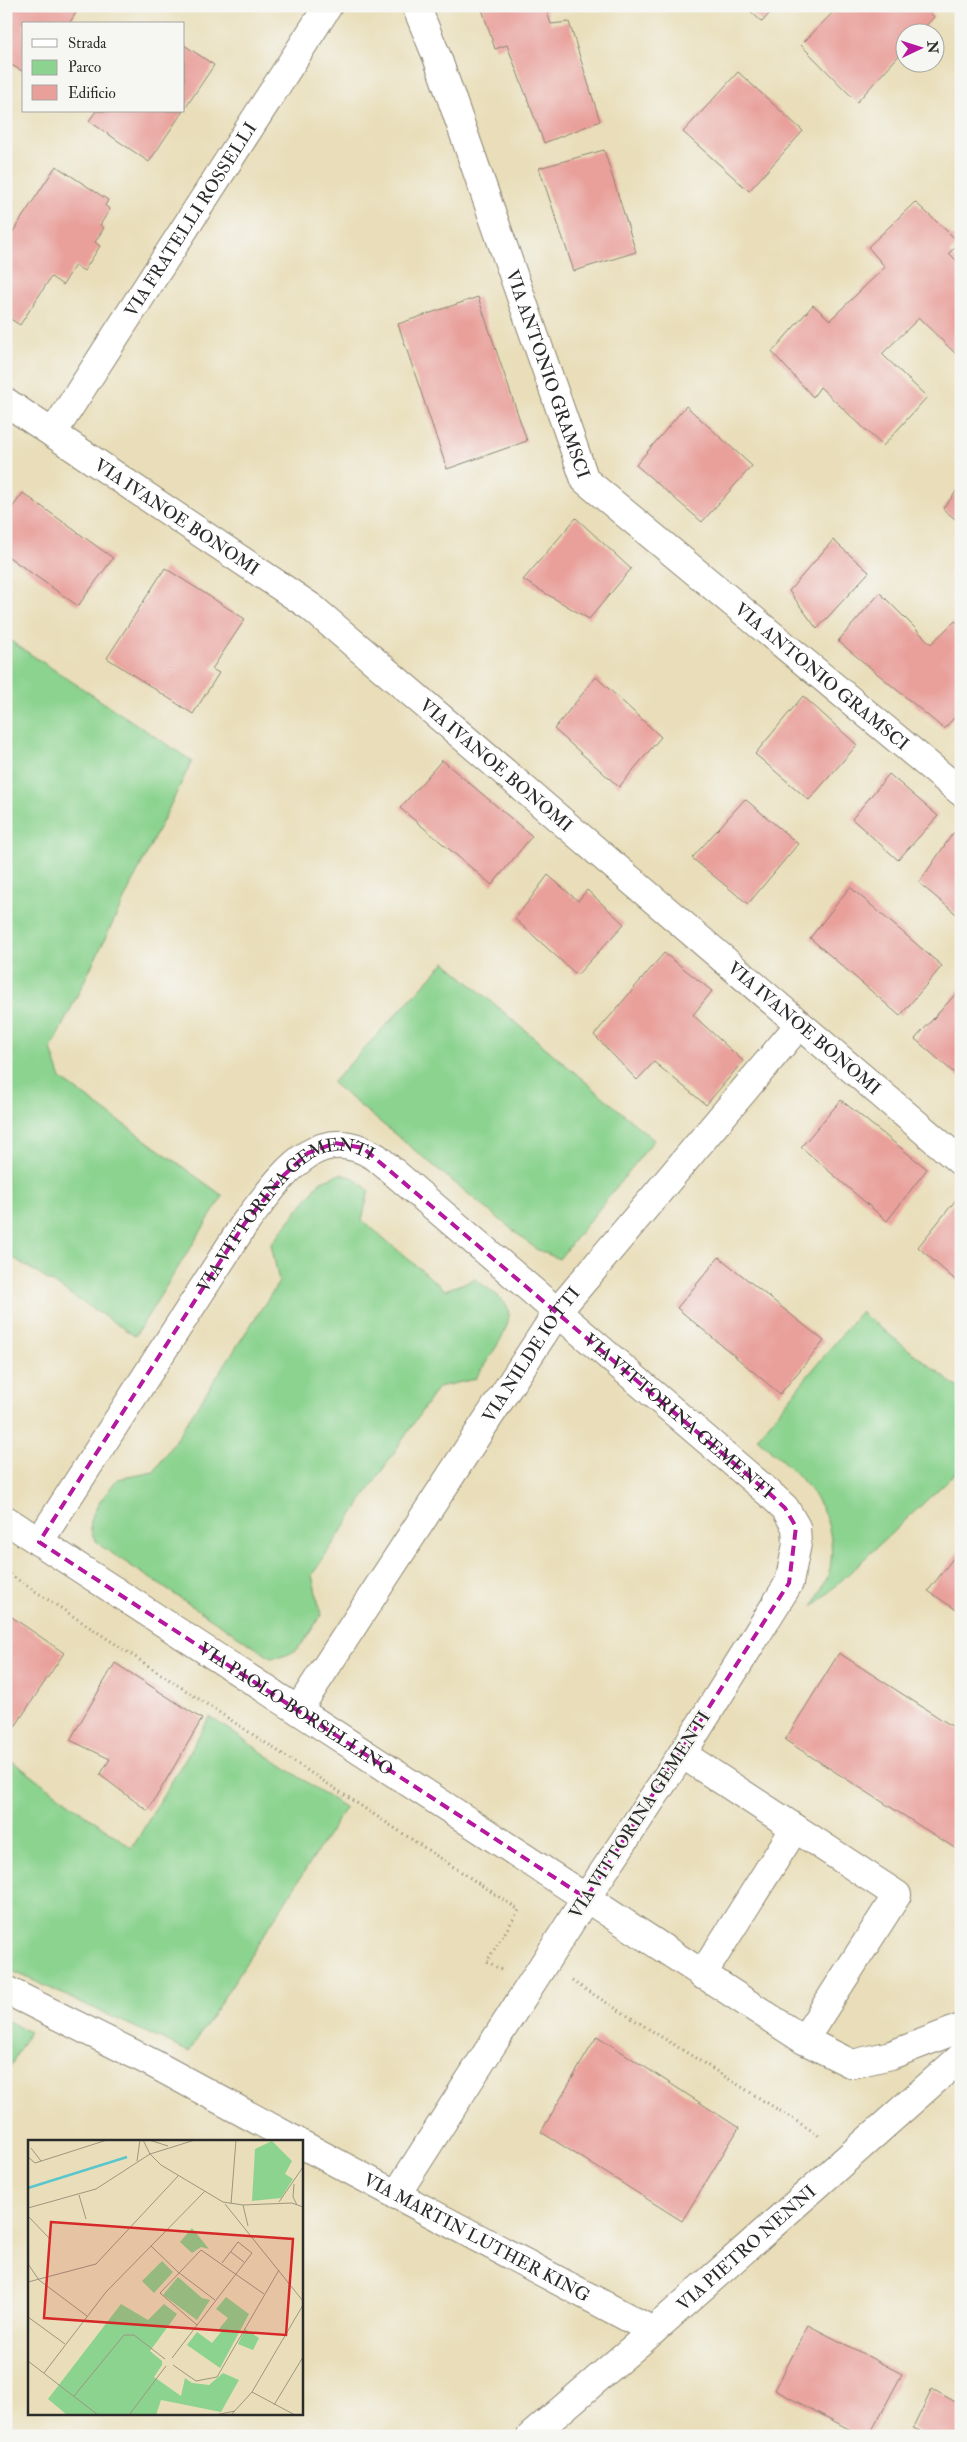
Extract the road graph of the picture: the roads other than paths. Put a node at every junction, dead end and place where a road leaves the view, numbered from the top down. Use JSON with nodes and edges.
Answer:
{"nodes":[{"id":1,"x":328,"y":6,"type":"edge"},
{"id":2,"x":416,"y":6,"type":"edge"},
{"id":3,"x":6,"y":402,"type":"edge"},
{"id":4,"x":53,"y":433,"type":"junction"},
{"id":5,"x":961,"y":792,"type":"edge"},
{"id":6,"x":799,"y":1025,"type":"junction"},
{"id":7,"x":961,"y":1162,"type":"edge"},
{"id":8,"x":558,"y":1311,"type":"junction"},
{"id":9,"x":6,"y":1520,"type":"edge"},
{"id":10,"x":39,"y":1542,"type":"junction"},
{"id":11,"x":298,"y":1710,"type":"junction"},
{"id":12,"x":682,"y":1754,"type":"junction"},
{"id":13,"x":795,"y":1828,"type":"junction"},
{"id":14,"x":586,"y":1898,"type":"junction"},
{"id":15,"x":702,"y":1975,"type":"junction"},
{"id":16,"x":6,"y":1990,"type":"edge"},
{"id":17,"x":961,"y":2028,"type":"edge"},
{"id":18,"x":804,"y":2040,"type":"junction"},
{"id":19,"x":961,"y":2057,"type":"edge"},
{"id":20,"x":294,"y":2140,"type":"edge"},
{"id":21,"x":302,"y":2145,"type":"edge"},
{"id":22,"x":396,"y":2195,"type":"junction"},
{"id":23,"x":653,"y":2331,"type":"junction"},
{"id":24,"x":531,"y":2436,"type":"edge"}],
"edges":[{"from":1,"to":4,"type":"street","name":"VIA FRATELLI ROSSELLI"},
{"from":2,"to":5,"type":"street","name":"VIA ANTONIO GRAMSCI"},
{"from":3,"to":4,"type":"street","name":"VIA IVANOE BONOMI"},
{"from":4,"to":6,"type":"street","name":"VIA IVANOE BONOMI"},
{"from":6,"to":7,"type":"street","name":"VIA IVANOE BONOMI"},
{"from":6,"to":8,"type":"street","name":"VIA NILDE IOTTI"},
{"from":8,"to":10,"type":"street","name":"VIA VITTORINA GEMENTI"},
{"from":8,"to":11,"type":"street","name":"VIA NILDE IOTTI"},
{"from":8,"to":12,"type":"street","name":"VIA VITTORINA GEMENTI"},
{"from":9,"to":10,"type":"street","name":"VIA PAOLO BORSELLINO"},
{"from":10,"to":11,"type":"street","name":"VIA PAOLO BORSELLINO"},
{"from":11,"to":14,"type":"street","name":"VIA PAOLO BORSELLINO"},
{"from":12,"to":13,"type":"street"},
{"from":12,"to":14,"type":"street","name":"VIA VITTORINA GEMENTI"},
{"from":13,"to":15,"type":"street"},
{"from":13,"to":18,"type":"street"},
{"from":14,"to":15,"type":"street","name":"VIA PAOLO BORSELLINO"},
{"from":14,"to":22,"type":"street","name":"VIA VITTORINA GEMENTI"},
{"from":15,"to":18,"type":"street","name":"VIA PAOLO BORSELLINO"},
{"from":16,"to":20,"type":"street"},
{"from":17,"to":18,"type":"street","name":"VIA PAOLO BORSELLINO"},
{"from":19,"to":23,"type":"street","name":"VIA PIETRO NENNI"},
{"from":21,"to":22,"type":"street","name":"VIA MARTIN LUTHER KING"},
{"from":22,"to":23,"type":"street","name":"VIA MARTIN LUTHER KING"},
{"from":23,"to":24,"type":"street","name":"VIA PIETRO NENNI"}]}
